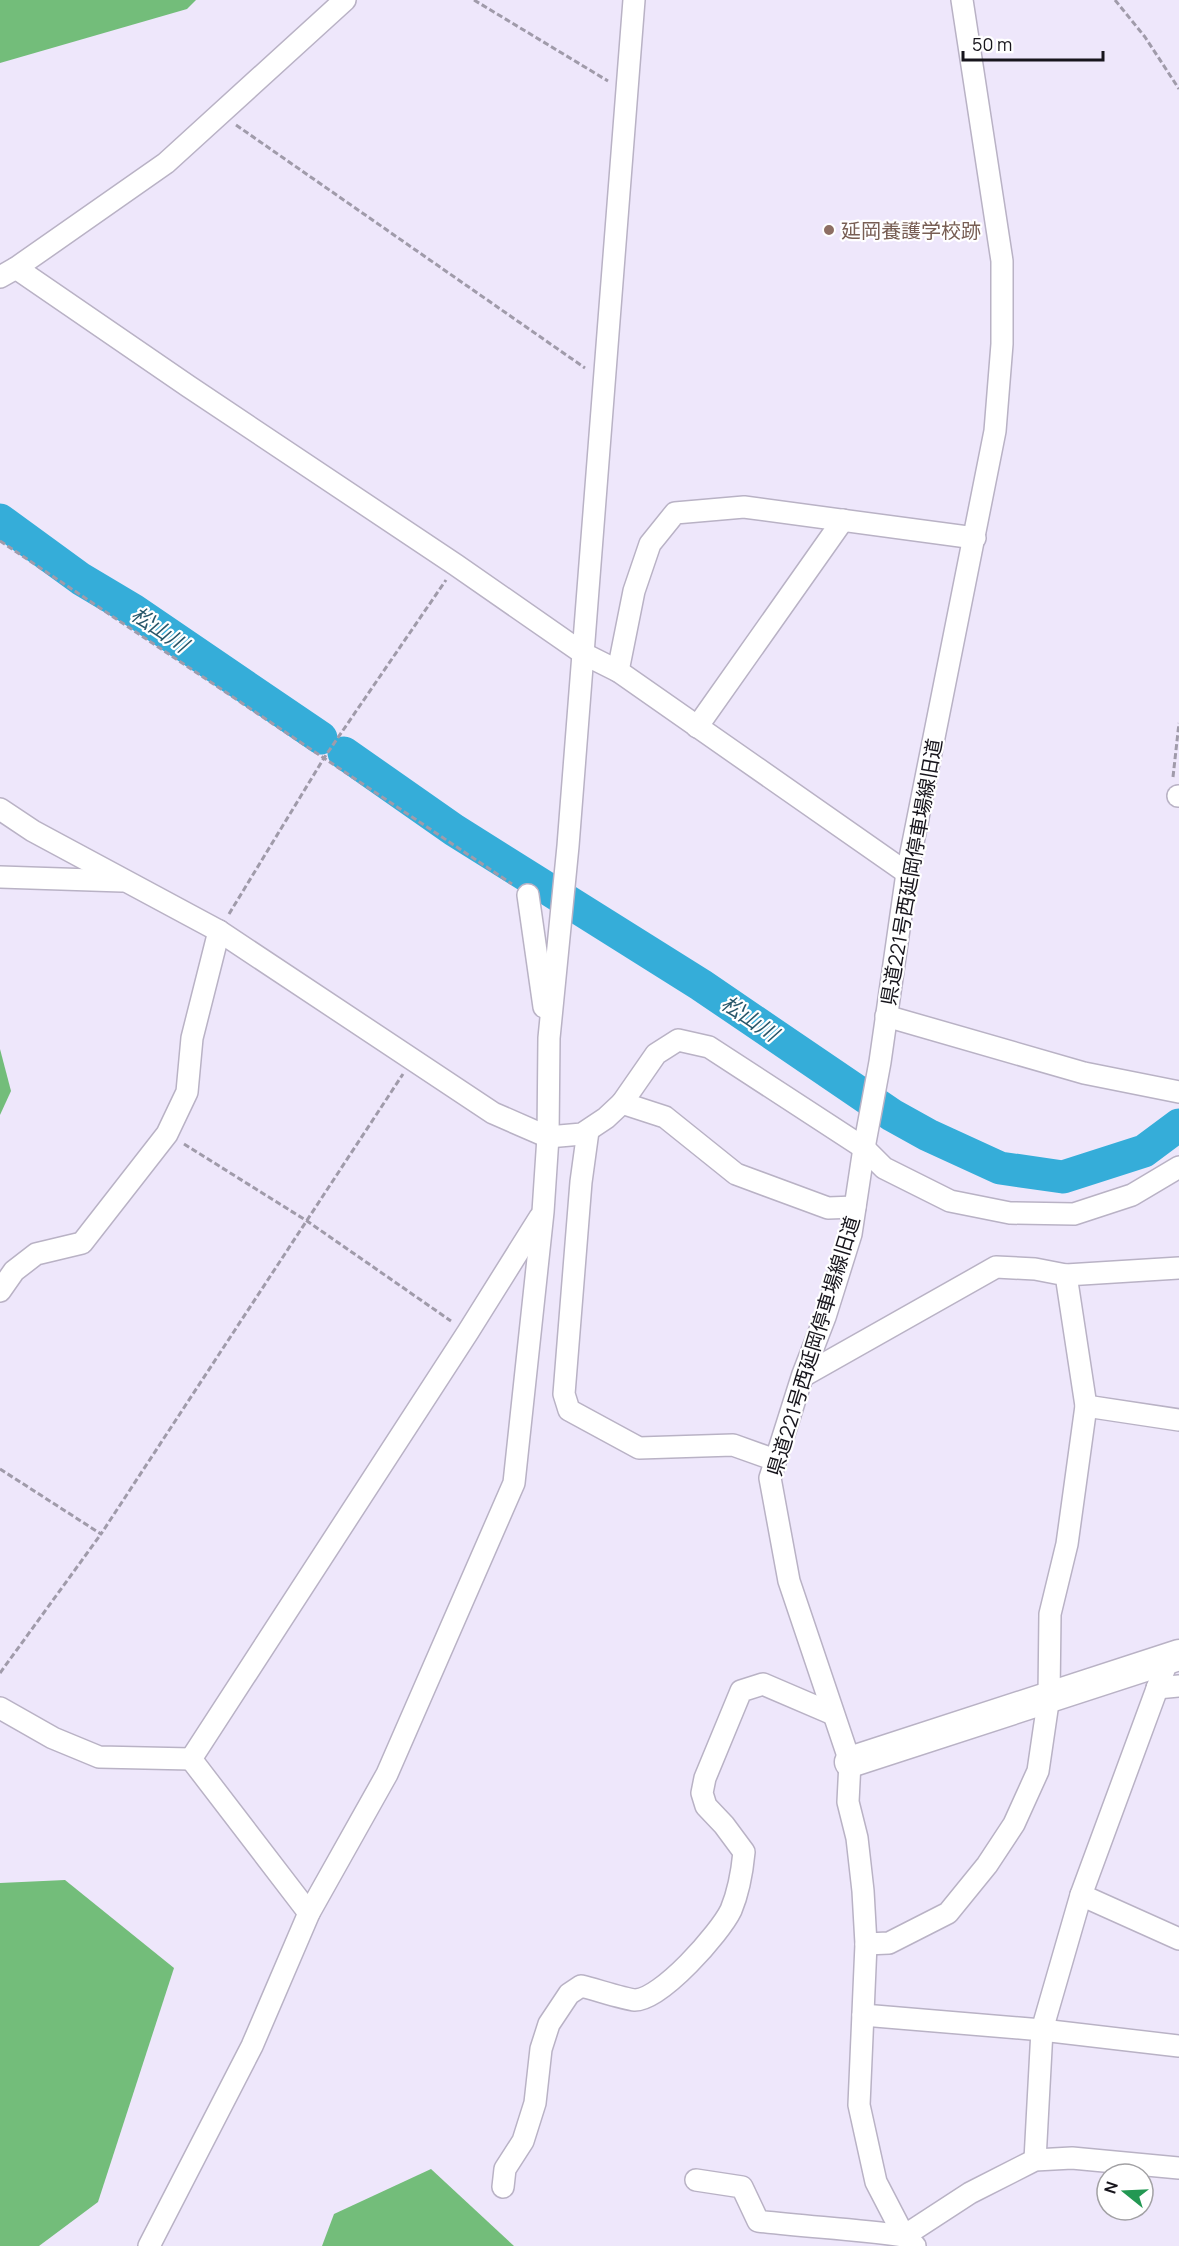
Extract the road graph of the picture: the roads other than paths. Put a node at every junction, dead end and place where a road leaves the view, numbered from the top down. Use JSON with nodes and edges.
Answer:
{"nodes":[{"id":1,"x":345,"y":0,"type":"edge"},
{"id":2,"x":634,"y":0,"type":"edge"},
{"id":3,"x":962,"y":0,"type":"edge"},
{"id":4,"x":8,"y":272,"type":"edge"},
{"id":5,"x":843,"y":520,"type":"junction"},
{"id":6,"x":975,"y":538,"type":"junction"},
{"id":7,"x":584,"y":654,"type":"junction"},
{"id":8,"x":618,"y":671,"type":"junction"},
{"id":9,"x":697,"y":727,"type":"junction"},
{"id":10,"x":0,"y":809,"type":"edge"},
{"id":11,"x":907,"y":873,"type":"junction"},
{"id":12,"x":0,"y":878,"type":"edge"},
{"id":13,"x":126,"y":881,"type":"junction"},
{"id":14,"x":528,"y":895,"type":"road end"},
{"id":15,"x":219,"y":931,"type":"junction"},
{"id":16,"x":886,"y":1016,"type":"junction"},
{"id":17,"x":549,"y":1038,"type":"junction"},
{"id":18,"x":1170,"y":1090,"type":"edge"},
{"id":19,"x":622,"y":1103,"type":"junction"},
{"id":20,"x":588,"y":1131,"type":"junction"},
{"id":21,"x":548,"y":1137,"type":"junction"},
{"id":22,"x":864,"y":1148,"type":"junction"},
{"id":23,"x":1179,"y":1167,"type":"edge"},
{"id":24,"x":855,"y":1207,"type":"junction"},
{"id":25,"x":543,"y":1212,"type":"junction"},
{"id":26,"x":1179,"y":1268,"type":"edge"},
{"id":27,"x":1066,"y":1275,"type":"junction"},
{"id":28,"x":0,"y":1291,"type":"edge"},
{"id":29,"x":803,"y":1376,"type":"junction"},
{"id":30,"x":1086,"y":1406,"type":"junction"},
{"id":31,"x":1179,"y":1420,"type":"edge"},
{"id":32,"x":775,"y":1460,"type":"junction"},
{"id":33,"x":1174,"y":1657,"type":"edge"},
{"id":34,"x":1179,"y":1686,"type":"edge"},
{"id":35,"x":1157,"y":1688,"type":"junction"},
{"id":36,"x":1049,"y":1696,"type":"junction"},
{"id":37,"x":0,"y":1708,"type":"edge"},
{"id":38,"x":833,"y":1714,"type":"junction"},
{"id":39,"x":191,"y":1759,"type":"junction"},
{"id":40,"x":850,"y":1762,"type":"junction"},
{"id":41,"x":1081,"y":1895,"type":"junction"},
{"id":42,"x":309,"y":1913,"type":"junction"},
{"id":43,"x":1179,"y":1939,"type":"edge"},
{"id":44,"x":866,"y":1944,"type":"junction"},
{"id":45,"x":863,"y":2015,"type":"junction"},
{"id":46,"x":1042,"y":2030,"type":"junction"},
{"id":47,"x":1179,"y":2046,"type":"edge"},
{"id":48,"x":1035,"y":2160,"type":"junction"},
{"id":49,"x":1179,"y":2168,"type":"edge"},
{"id":50,"x":696,"y":2180,"type":"dead end"},
{"id":51,"x":503,"y":2187,"type":"dead end"},
{"id":52,"x":910,"y":2241,"type":"edge"},
{"id":53,"x":149,"y":2246,"type":"edge"}],
"edges":[{"from":1,"to":4,"type":"street"},
{"from":2,"to":7,"type":"street"},
{"from":3,"to":6,"type":"street","name":"県道221号西延岡停車場線旧道"},
{"from":4,"to":7,"type":"street"},
{"from":5,"to":6,"type":"street"},
{"from":5,"to":8,"type":"street"},
{"from":5,"to":9,"type":"street"},
{"from":6,"to":11,"type":"street","name":"県道221号西延岡停車場線旧道"},
{"from":7,"to":8,"type":"street"},
{"from":7,"to":17,"type":"street"},
{"from":8,"to":9,"type":"street"},
{"from":9,"to":11,"type":"street"},
{"from":10,"to":13,"type":"street"},
{"from":11,"to":16,"type":"street","name":"県道221号西延岡停車場線旧道"},
{"from":12,"to":13,"type":"street"},
{"from":13,"to":15,"type":"street"},
{"from":14,"to":17,"type":"street"},
{"from":15,"to":21,"type":"street"},
{"from":15,"to":28,"type":"street"},
{"from":16,"to":18,"type":"street"},
{"from":16,"to":22,"type":"street","name":"県道221号西延岡停車場線旧道"},
{"from":17,"to":21,"type":"street"},
{"from":19,"to":20,"type":"street"},
{"from":19,"to":22,"type":"street"},
{"from":19,"to":24,"type":"street"},
{"from":20,"to":21,"type":"street"},
{"from":20,"to":32,"type":"street"},
{"from":21,"to":25,"type":"street"},
{"from":22,"to":23,"type":"street"},
{"from":22,"to":24,"type":"street","name":"県道221号西延岡停車場線旧道"},
{"from":24,"to":29,"type":"street","name":"県道221号西延岡停車場線旧道"},
{"from":25,"to":39,"type":"street"},
{"from":25,"to":42,"type":"street"},
{"from":26,"to":27,"type":"street"},
{"from":27,"to":29,"type":"street"},
{"from":27,"to":30,"type":"street"},
{"from":29,"to":32,"type":"street","name":"県道221号西延岡停車場線旧道"},
{"from":30,"to":31,"type":"street"},
{"from":30,"to":36,"type":"street"},
{"from":32,"to":38,"type":"street","name":"県道221号西延岡停車場線旧道"},
{"from":33,"to":35,"type":"street"},
{"from":33,"to":36,"type":"street"},
{"from":34,"to":35,"type":"street"},
{"from":35,"to":41,"type":"street"},
{"from":36,"to":40,"type":"street"},
{"from":36,"to":44,"type":"street"},
{"from":37,"to":39,"type":"street"},
{"from":38,"to":40,"type":"street","name":"県道221号西延岡停車場線旧道"},
{"from":38,"to":51,"type":"street"},
{"from":39,"to":42,"type":"street"},
{"from":40,"to":44,"type":"street","name":"県道221号西延岡停車場線旧道"},
{"from":41,"to":43,"type":"street"},
{"from":41,"to":46,"type":"street"},
{"from":42,"to":53,"type":"street"},
{"from":44,"to":45,"type":"street","name":"県道221号西延岡停車場線旧道"},
{"from":45,"to":46,"type":"street"},
{"from":45,"to":52,"type":"street","name":"県道221号西延岡停車場線旧道"},
{"from":46,"to":47,"type":"street"},
{"from":46,"to":48,"type":"street"},
{"from":48,"to":49,"type":"street"},
{"from":48,"to":52,"type":"street"},
{"from":50,"to":52,"type":"street"}]}
